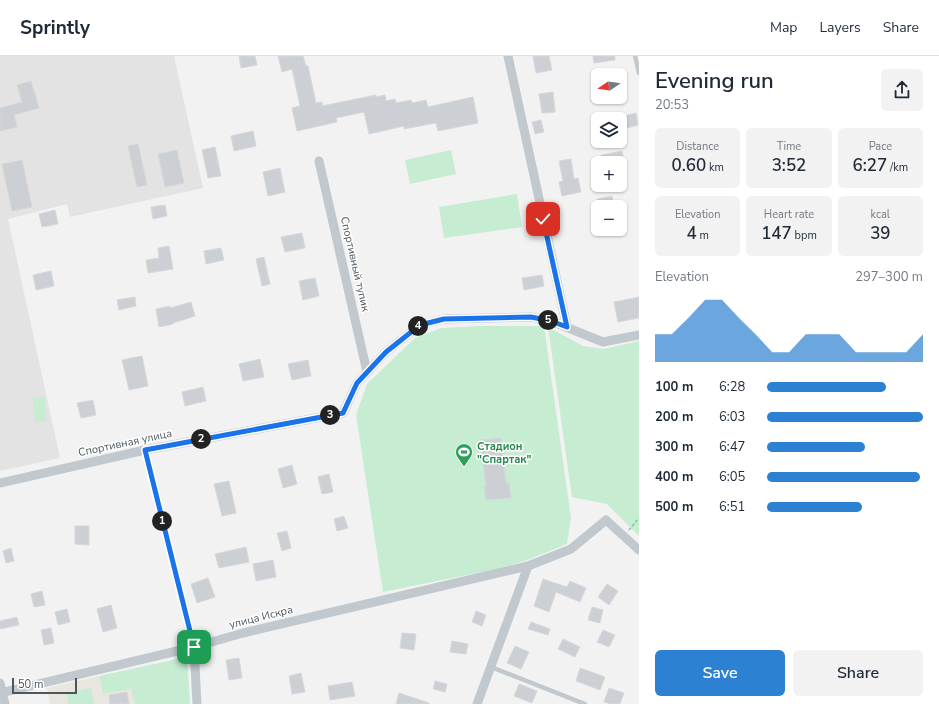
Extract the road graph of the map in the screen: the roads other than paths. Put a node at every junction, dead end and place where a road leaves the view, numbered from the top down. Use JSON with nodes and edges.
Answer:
{"nodes":[{"id":1,"x":508,"y":56,"type":"edge"},
{"id":2,"x":635,"y":56,"type":"edge"},
{"id":3,"x":639,"y":73,"type":"edge"},
{"id":4,"x":319,"y":161,"type":"dead end"},
{"id":5,"x":567,"y":327,"type":"junction"},
{"id":6,"x":639,"y":335,"type":"edge"},
{"id":7,"x":367,"y":372,"type":"junction"},
{"id":8,"x":0,"y":483,"type":"edge"},
{"id":9,"x":639,"y":550,"type":"edge"},
{"id":10,"x":528,"y":566,"type":"junction"},
{"id":11,"x":194,"y":647,"type":"junction"},
{"id":12,"x":491,"y":667,"type":"junction"},
{"id":13,"x":1,"y":689,"type":"edge"},
{"id":14,"x":5,"y":704,"type":"edge"},
{"id":15,"x":197,"y":704,"type":"edge"},
{"id":16,"x":477,"y":704,"type":"edge"},
{"id":17,"x":585,"y":704,"type":"edge"}],
"edges":[{"from":1,"to":5,"type":"street"},
{"from":2,"to":3,"type":"lane"},
{"from":4,"to":7,"type":"street","name":"Спортивный тупик"},
{"from":5,"to":6,"type":"street","name":"Спортивная улица"},
{"from":5,"to":7,"type":"street","name":"Спортивная улица"},
{"from":7,"to":8,"type":"street","name":"Спортивная улица"},
{"from":9,"to":10,"type":"street","name":"улица Искра"},
{"from":10,"to":11,"type":"street","name":"улица Искра"},
{"from":10,"to":12,"type":"street"},
{"from":11,"to":13,"type":"street","name":"улица Искра"},
{"from":11,"to":15,"type":"street"},
{"from":12,"to":16,"type":"street"},
{"from":12,"to":17,"type":"lane"},
{"from":13,"to":14,"type":"street"}]}
